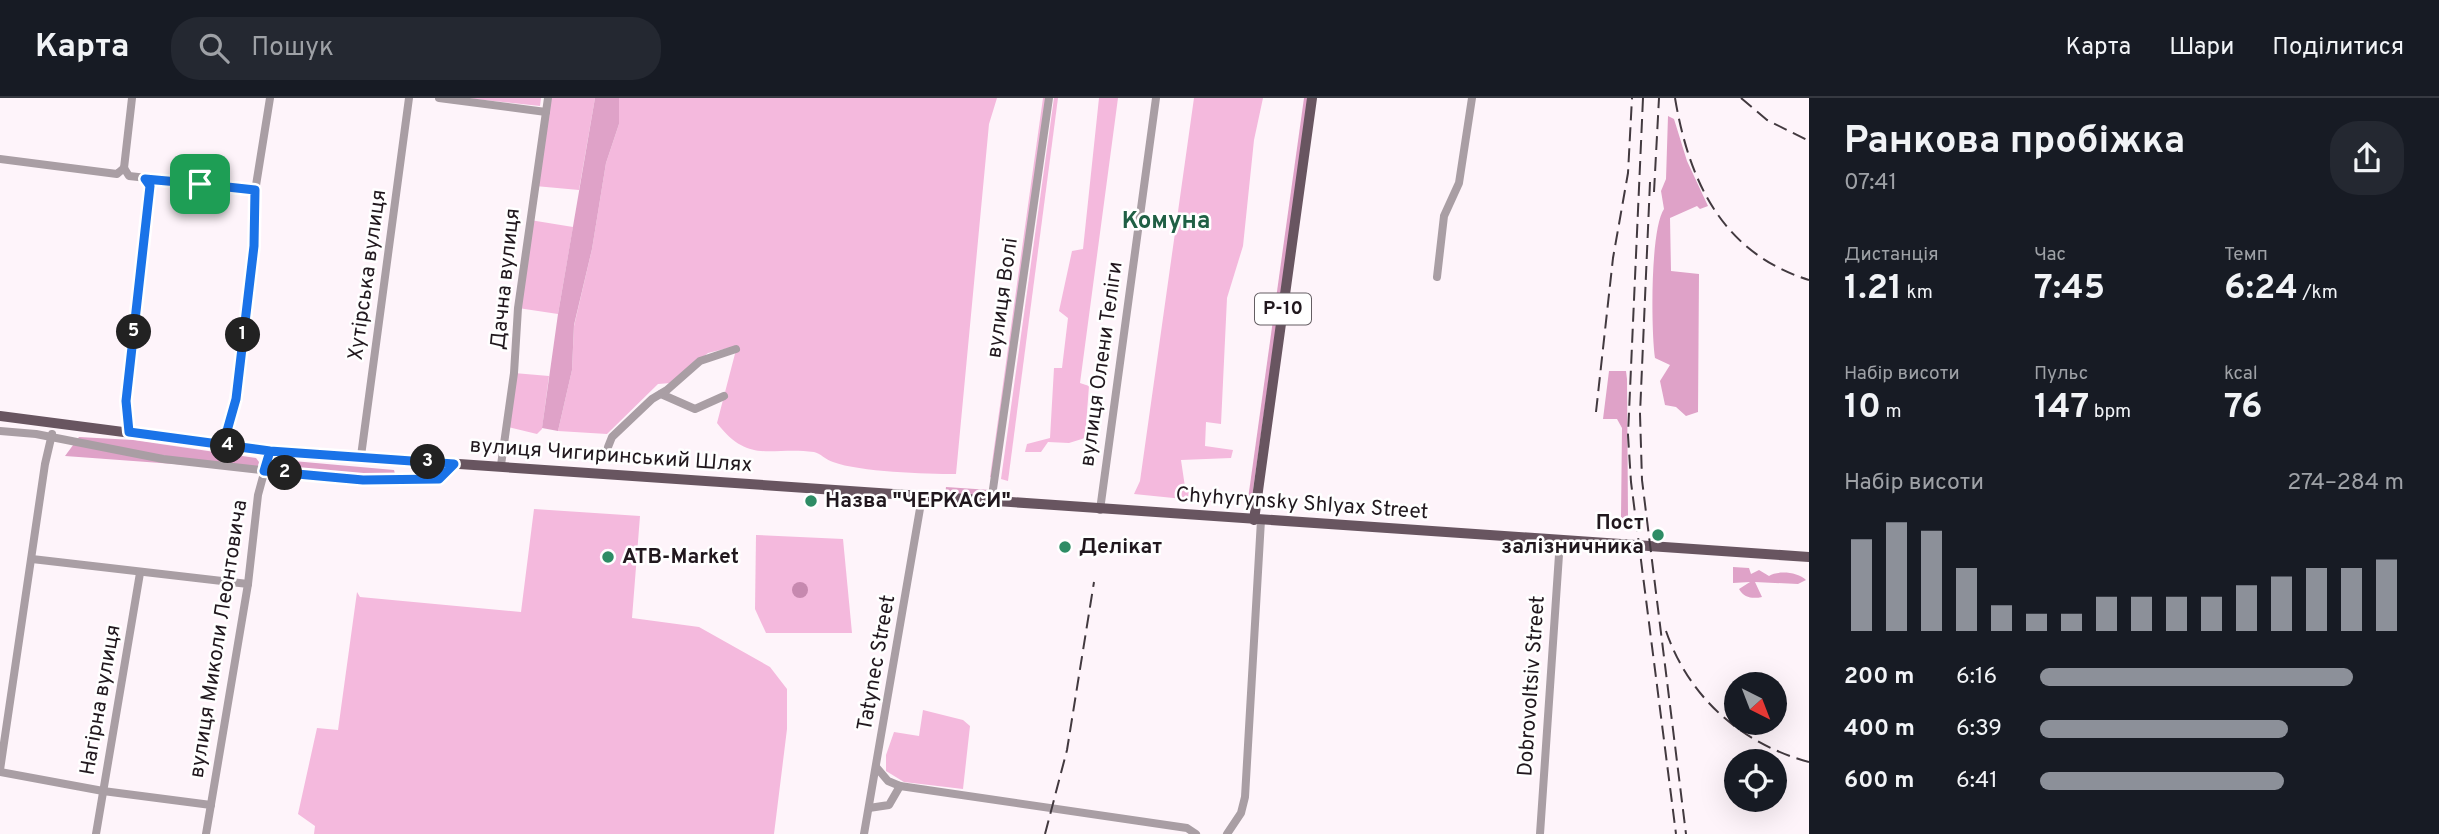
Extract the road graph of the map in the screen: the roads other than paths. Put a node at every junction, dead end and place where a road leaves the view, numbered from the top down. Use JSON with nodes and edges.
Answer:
{"nodes":[{"id":1,"x":132,"y":98,"type":"edge"},
{"id":2,"x":270,"y":98,"type":"edge"},
{"id":3,"x":409,"y":98,"type":"edge"},
{"id":4,"x":439,"y":98,"type":"edge"},
{"id":5,"x":548,"y":98,"type":"edge"},
{"id":6,"x":1049,"y":98,"type":"edge"},
{"id":7,"x":1156,"y":98,"type":"edge"},
{"id":8,"x":1312,"y":98,"type":"edge"},
{"id":9,"x":1472,"y":98,"type":"edge"},
{"id":10,"x":546,"y":112,"type":"junction"},
{"id":11,"x":0,"y":159,"type":"edge"},
{"id":12,"x":124,"y":168,"type":"junction"},
{"id":13,"x":145,"y":179,"type":"junction"},
{"id":14,"x":255,"y":190,"type":"junction"},
{"id":15,"x":1437,"y":278,"type":"dead end"},
{"id":16,"x":736,"y":349,"type":"dead end"},
{"id":17,"x":661,"y":394,"type":"junction"},
{"id":18,"x":724,"y":396,"type":"dead end"},
{"id":19,"x":0,"y":416,"type":"edge"},
{"id":20,"x":53,"y":424,"type":"junction"},
{"id":21,"x":0,"y":431,"type":"edge"},
{"id":22,"x":129,"y":432,"type":"junction"},
{"id":23,"x":52,"y":437,"type":"junction"},
{"id":24,"x":223,"y":445,"type":"junction"},
{"id":25,"x":608,"y":447,"type":"dead end"},
{"id":26,"x":270,"y":451,"type":"junction"},
{"id":27,"x":360,"y":456,"type":"junction"},
{"id":28,"x":454,"y":464,"type":"junction"},
{"id":29,"x":501,"y":465,"type":"junction"},
{"id":30,"x":264,"y":471,"type":"junction"},
{"id":31,"x":922,"y":497,"type":"junction"},
{"id":32,"x":991,"y":503,"type":"junction"},
{"id":33,"x":1100,"y":510,"type":"junction"},
{"id":34,"x":1257,"y":520,"type":"junction"},
{"id":35,"x":1560,"y":540,"type":"junction"},
{"id":36,"x":1809,"y":557,"type":"edge"},
{"id":37,"x":32,"y":559,"type":"junction"},
{"id":38,"x":140,"y":573,"type":"junction"},
{"id":39,"x":248,"y":584,"type":"junction"},
{"id":40,"x":877,"y":768,"type":"junction"},
{"id":41,"x":0,"y":771,"type":"edge"},
{"id":42,"x":900,"y":786,"type":"junction"},
{"id":43,"x":103,"y":791,"type":"junction"},
{"id":44,"x":211,"y":805,"type":"junction"},
{"id":45,"x":869,"y":808,"type":"junction"},
{"id":46,"x":96,"y":834,"type":"edge"},
{"id":47,"x":206,"y":834,"type":"edge"},
{"id":48,"x":864,"y":834,"type":"edge"},
{"id":49,"x":1196,"y":834,"type":"edge"},
{"id":50,"x":1226,"y":834,"type":"edge"},
{"id":51,"x":1540,"y":834,"type":"edge"}],
"edges":[{"from":1,"to":12,"type":"street"},
{"from":2,"to":14,"type":"street"},
{"from":3,"to":27,"type":"street","name":"Хутірська вулиця"},
{"from":4,"to":10,"type":"street"},
{"from":5,"to":10,"type":"street","name":"Дачна вулиця"},
{"from":6,"to":32,"type":"street","name":"вулиця Волі"},
{"from":7,"to":33,"type":"street","name":"вулиця Олени Теліги"},
{"from":8,"to":34,"type":"main road","number":"Р-10"},
{"from":9,"to":15,"type":"street"},
{"from":10,"to":29,"type":"street","name":"Дачна вулиця"},
{"from":11,"to":12,"type":"street"},
{"from":12,"to":13,"type":"street"},
{"from":13,"to":14,"type":"street"},
{"from":13,"to":22,"type":"street"},
{"from":14,"to":24,"type":"street"},
{"from":16,"to":17,"type":"street"},
{"from":17,"to":18,"type":"street"},
{"from":17,"to":25,"type":"street"},
{"from":19,"to":20,"type":"main road","name":"вулиця Чигиринський Шлях"},
{"from":20,"to":22,"type":"main road","name":"вулиця Чигиринський Шлях"},
{"from":20,"to":23,"type":"street"},
{"from":21,"to":23,"type":"street"},
{"from":22,"to":24,"type":"main road","name":"вулиця Чигиринський Шлях"},
{"from":23,"to":30,"type":"street"},
{"from":23,"to":37,"type":"street"},
{"from":24,"to":26,"type":"main road","name":"вулиця Чигиринський Шлях"},
{"from":26,"to":27,"type":"main road","name":"вулиця Чигиринський Шлях"},
{"from":26,"to":30,"type":"street","name":"вулиця Миколи Леонтовича"},
{"from":27,"to":28,"type":"main road","name":"вулиця Чигиринський Шлях"},
{"from":28,"to":29,"type":"main road","name":"вулиця Чигиринський Шлях"},
{"from":28,"to":30,"type":"street"},
{"from":29,"to":31,"type":"main road","name":"вулиця Чигиринський Шлях"},
{"from":30,"to":39,"type":"street","name":"вулиця Миколи Леонтовича"},
{"from":31,"to":32,"type":"main road","name":"вулиця Чигиринський Шлях"},
{"from":31,"to":40,"type":"street","name":"Tatynec Street"},
{"from":32,"to":33,"type":"main road","name":"Chyhyrynsky Shlyax Street"},
{"from":33,"to":34,"type":"main road","name":"Chyhyrynsky Shlyax Street"},
{"from":34,"to":35,"type":"main road","name":"Chyhyrynsky Shlyax Street"},
{"from":34,"to":50,"type":"street"},
{"from":35,"to":36,"type":"main road","name":"Chyhyrynsky Shlyax Street"},
{"from":35,"to":51,"type":"street","name":"Dobrovoltsiv Street"},
{"from":37,"to":38,"type":"street"},
{"from":37,"to":41,"type":"street"},
{"from":38,"to":39,"type":"street"},
{"from":38,"to":43,"type":"street","name":"Нагірна вулиця"},
{"from":39,"to":44,"type":"street","name":"вулиця Миколи Леонтовича"},
{"from":40,"to":42,"type":"street"},
{"from":40,"to":45,"type":"street","name":"Tatynec Street"},
{"from":41,"to":43,"type":"street"},
{"from":42,"to":45,"type":"street"},
{"from":42,"to":49,"type":"street"},
{"from":43,"to":44,"type":"street"},
{"from":43,"to":46,"type":"street","name":"Нагірна вулиця"},
{"from":44,"to":47,"type":"street","name":"вулиця Миколи Леонтовича"},
{"from":45,"to":48,"type":"street","name":"Tatynec Street"}]}
